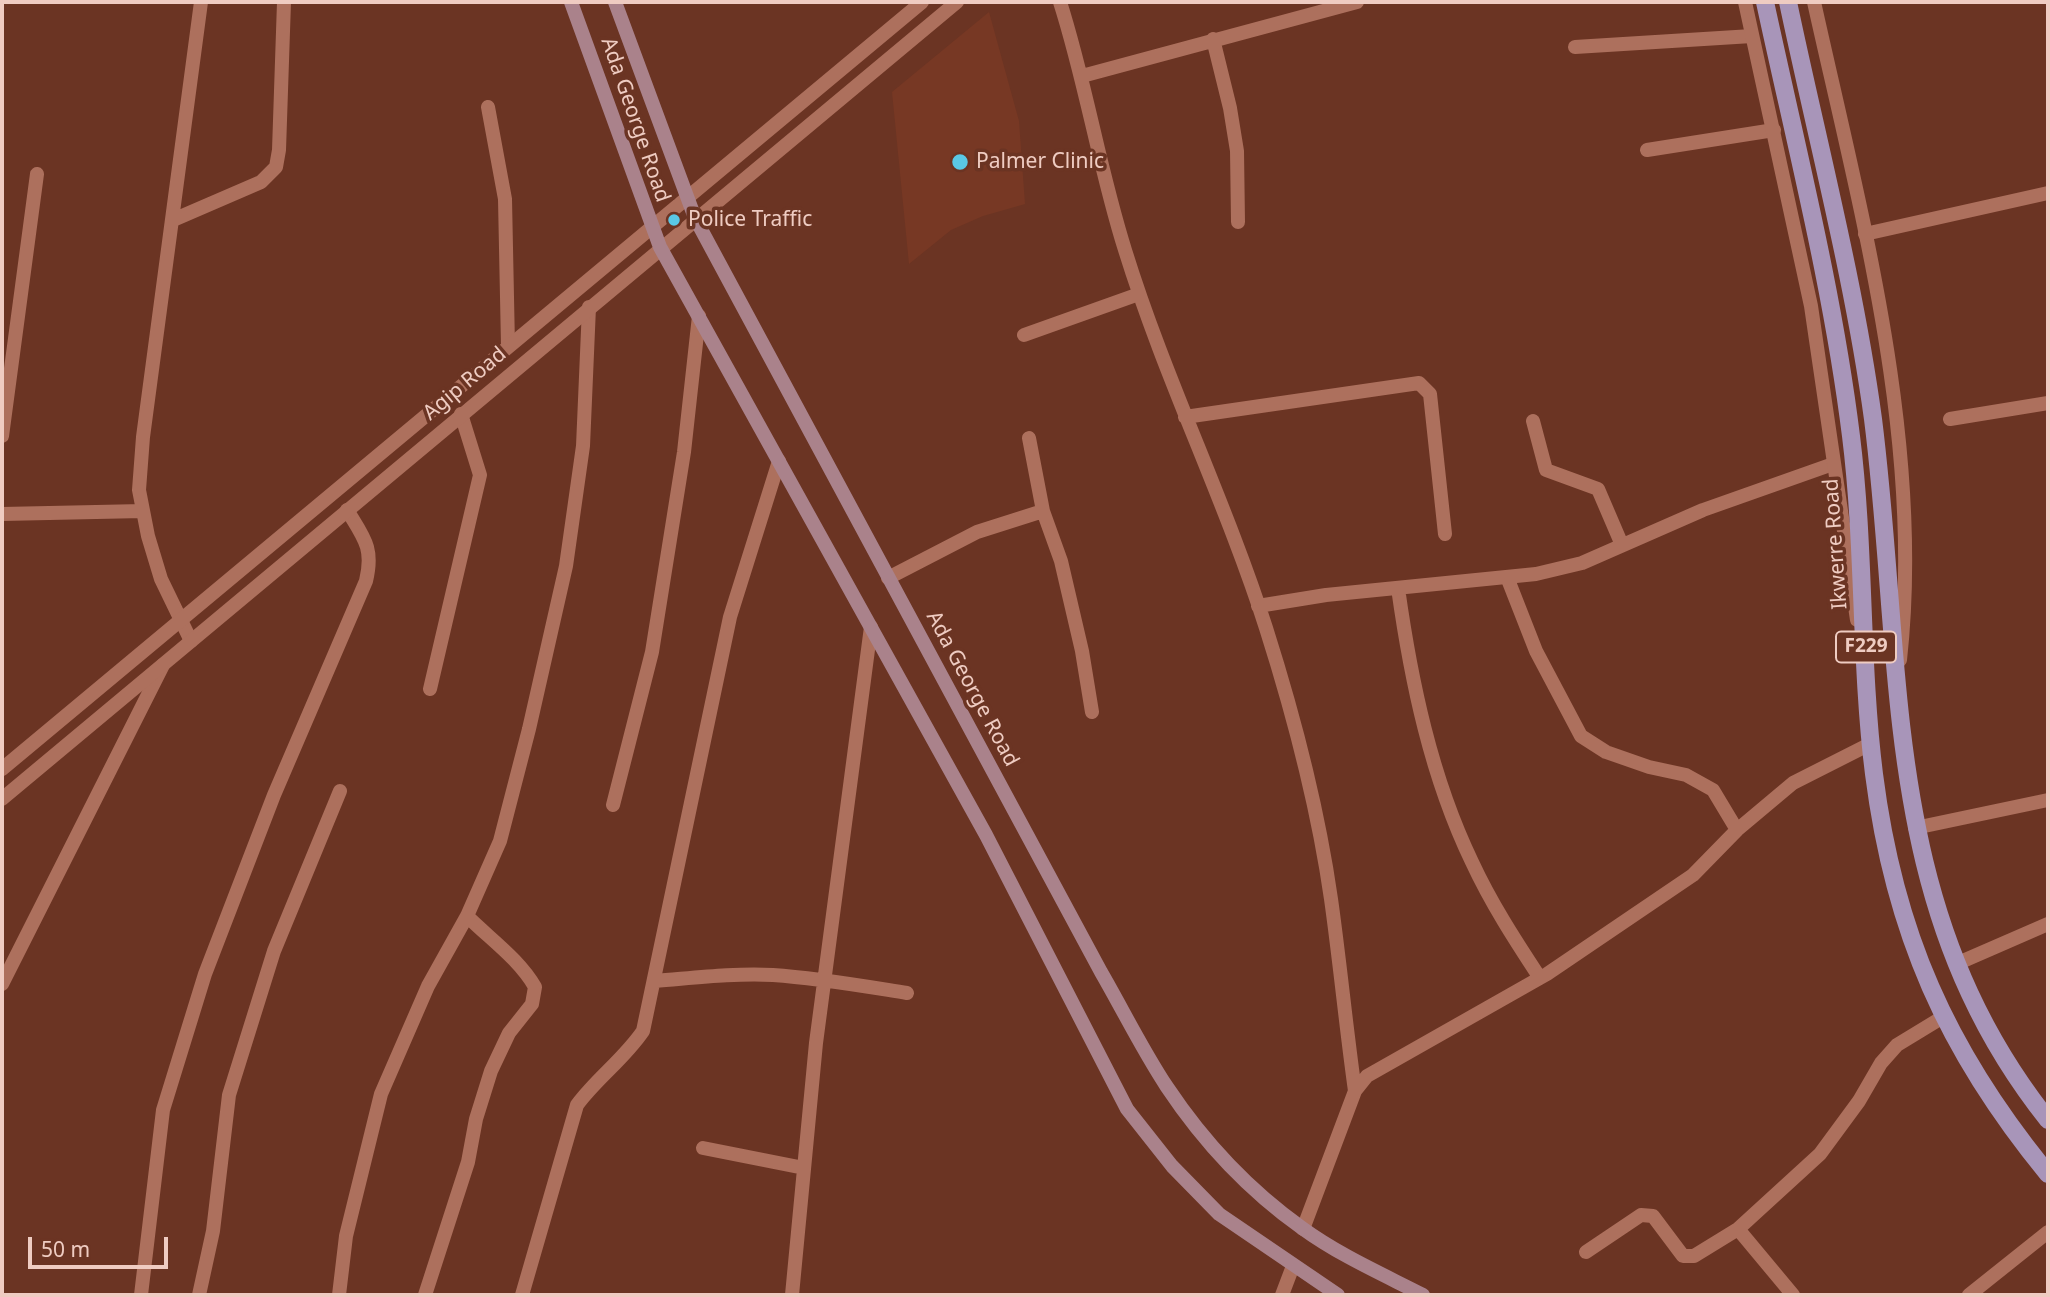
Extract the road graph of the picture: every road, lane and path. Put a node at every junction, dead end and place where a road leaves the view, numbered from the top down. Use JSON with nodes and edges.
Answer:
{"nodes":[{"id":1,"x":201,"y":2,"type":"edge"},
{"id":2,"x":284,"y":2,"type":"edge"},
{"id":3,"x":571,"y":2,"type":"edge"},
{"id":4,"x":615,"y":2,"type":"edge"},
{"id":5,"x":922,"y":2,"type":"edge"},
{"id":6,"x":957,"y":2,"type":"edge"},
{"id":7,"x":1060,"y":2,"type":"edge"},
{"id":8,"x":1357,"y":2,"type":"edge"},
{"id":9,"x":1745,"y":2,"type":"edge"},
{"id":10,"x":1765,"y":2,"type":"edge"},
{"id":11,"x":1788,"y":2,"type":"edge"},
{"id":12,"x":1814,"y":2,"type":"edge"},
{"id":13,"x":1752,"y":36,"type":"junction"},
{"id":14,"x":1213,"y":39,"type":"junction"},
{"id":15,"x":1575,"y":47,"type":"dead end"},
{"id":16,"x":1082,"y":76,"type":"junction"},
{"id":17,"x":488,"y":107,"type":"dead end"},
{"id":18,"x":1774,"y":130,"type":"junction"},
{"id":19,"x":1647,"y":150,"type":"dead end"},
{"id":20,"x":37,"y":174,"type":"dead end"},
{"id":21,"x":2048,"y":193,"type":"edge"},
{"id":22,"x":686,"y":196,"type":"junction"},
{"id":23,"x":695,"y":219,"type":"junction"},
{"id":24,"x":173,"y":220,"type":"junction"},
{"id":25,"x":1238,"y":222,"type":"dead end"},
{"id":26,"x":651,"y":226,"type":"junction"},
{"id":27,"x":1865,"y":234,"type":"junction"},
{"id":28,"x":660,"y":247,"type":"junction"},
{"id":29,"x":1139,"y":294,"type":"junction"},
{"id":30,"x":589,"y":307,"type":"junction"},
{"id":31,"x":699,"y":316,"type":"junction"},
{"id":32,"x":1024,"y":335,"type":"dead end"},
{"id":33,"x":508,"y":346,"type":"junction"},
{"id":34,"x":2048,"y":403,"type":"edge"},
{"id":35,"x":461,"y":414,"type":"junction"},
{"id":36,"x":1185,"y":417,"type":"junction"},
{"id":37,"x":1950,"y":419,"type":"dead end"},
{"id":38,"x":1533,"y":421,"type":"dead end"},
{"id":39,"x":2,"y":436,"type":"edge"},
{"id":40,"x":1029,"y":438,"type":"dead end"},
{"id":41,"x":779,"y":461,"type":"junction"},
{"id":42,"x":1833,"y":464,"type":"junction"},
{"id":43,"x":347,"y":510,"type":"junction"},
{"id":44,"x":1043,"y":510,"type":"junction"},
{"id":45,"x":143,"y":511,"type":"junction"},
{"id":46,"x":2,"y":513,"type":"edge"},
{"id":47,"x":1445,"y":534,"type":"dead end"},
{"id":48,"x":1622,"y":545,"type":"junction"},
{"id":49,"x":888,"y":578,"type":"junction"},
{"id":50,"x":1507,"y":578,"type":"junction"},
{"id":51,"x":1398,"y":588,"type":"junction"},
{"id":52,"x":1258,"y":606,"type":"junction"},
{"id":53,"x":182,"y":621,"type":"junction"},
{"id":54,"x":872,"y":628,"type":"junction"},
{"id":55,"x":1865,"y":639,"type":"junction"},
{"id":56,"x":191,"y":641,"type":"junction"},
{"id":57,"x":163,"y":665,"type":"junction"},
{"id":58,"x":430,"y":689,"type":"dead end"},
{"id":59,"x":1897,"y":690,"type":"junction"},
{"id":60,"x":1092,"y":712,"type":"dead end"},
{"id":61,"x":1872,"y":743,"type":"junction"},
{"id":62,"x":2,"y":769,"type":"edge"},
{"id":63,"x":340,"y":791,"type":"dead end"},
{"id":64,"x":2,"y":799,"type":"edge"},
{"id":65,"x":2048,"y":800,"type":"edge"},
{"id":66,"x":613,"y":805,"type":"dead end"},
{"id":67,"x":1915,"y":828,"type":"junction"},
{"id":68,"x":1737,"y":830,"type":"junction"},
{"id":69,"x":467,"y":916,"type":"junction"},
{"id":70,"x":2048,"y":924,"type":"edge"},
{"id":71,"x":1956,"y":964,"type":"junction"},
{"id":72,"x":1540,"y":978,"type":"junction"},
{"id":73,"x":824,"y":979,"type":"junction"},
{"id":74,"x":655,"y":981,"type":"junction"},
{"id":75,"x":2,"y":984,"type":"edge"},
{"id":76,"x":907,"y":993,"type":"dead end"},
{"id":77,"x":1943,"y":1017,"type":"junction"},
{"id":78,"x":1355,"y":1091,"type":"junction"},
{"id":79,"x":2048,"y":1120,"type":"edge"},
{"id":80,"x":703,"y":1148,"type":"dead end"},
{"id":81,"x":804,"y":1168,"type":"junction"},
{"id":82,"x":2048,"y":1174,"type":"edge"},
{"id":83,"x":1303,"y":1229,"type":"junction"},
{"id":84,"x":1738,"y":1229,"type":"junction"},
{"id":85,"x":2048,"y":1232,"type":"edge"},
{"id":86,"x":1586,"y":1252,"type":"dead end"},
{"id":87,"x":1293,"y":1266,"type":"junction"},
{"id":88,"x":141,"y":1295,"type":"edge"},
{"id":89,"x":199,"y":1295,"type":"edge"},
{"id":90,"x":339,"y":1295,"type":"edge"},
{"id":91,"x":425,"y":1295,"type":"edge"},
{"id":92,"x":522,"y":1295,"type":"edge"},
{"id":93,"x":792,"y":1295,"type":"edge"},
{"id":94,"x":1282,"y":1295,"type":"edge"},
{"id":95,"x":1338,"y":1295,"type":"edge"},
{"id":96,"x":1423,"y":1295,"type":"edge"},
{"id":97,"x":1793,"y":1295,"type":"edge"},
{"id":98,"x":1969,"y":1295,"type":"edge"}],
"edges":[{"from":1,"to":24,"type":"street"},
{"from":2,"to":24,"type":"street"},
{"from":3,"to":26,"type":"main road","name":"Ada George Road"},
{"from":4,"to":22,"type":"main road","name":"Ada George Road"},
{"from":5,"to":22,"type":"street","name":"Agip Road"},
{"from":6,"to":23,"type":"street","name":"Agip Road"},
{"from":7,"to":16,"type":"street"},
{"from":8,"to":14,"type":"street"},
{"from":9,"to":13,"type":"street"},
{"from":10,"to":55,"type":"main road","name":"Ikwerre Road","number":"F229"},
{"from":11,"to":59,"type":"main road","number":"F229"},
{"from":12,"to":27,"type":"street"},
{"from":13,"to":15,"type":"street"},
{"from":13,"to":18,"type":"street"},
{"from":14,"to":16,"type":"street"},
{"from":14,"to":25,"type":"street"},
{"from":16,"to":29,"type":"street"},
{"from":17,"to":33,"type":"street"},
{"from":18,"to":19,"type":"street"},
{"from":18,"to":42,"type":"street"},
{"from":20,"to":39,"type":"street"},
{"from":21,"to":27,"type":"street"},
{"from":22,"to":23,"type":"main road","name":"Ada George Road"},
{"from":22,"to":26,"type":"street","name":"Agip Road"},
{"from":23,"to":28,"type":"street","name":"Agip Road"},
{"from":23,"to":49,"type":"main road","name":"Ada George Road"},
{"from":24,"to":45,"type":"street"},
{"from":26,"to":28,"type":"main road","name":"Ada George Road"},
{"from":26,"to":33,"type":"street","name":"Agip Road"},
{"from":27,"to":59,"type":"street"},
{"from":28,"to":30,"type":"street","name":"Agip Road"},
{"from":28,"to":31,"type":"main road","name":"Ada George Road"},
{"from":29,"to":32,"type":"street"},
{"from":29,"to":36,"type":"street"},
{"from":30,"to":35,"type":"street","name":"Agip Road"},
{"from":30,"to":69,"type":"street"},
{"from":31,"to":41,"type":"main road","name":"Ada George Road"},
{"from":31,"to":66,"type":"street"},
{"from":33,"to":53,"type":"street","name":"Agip Road"},
{"from":34,"to":37,"type":"street"},
{"from":35,"to":43,"type":"street","name":"Agip Road"},
{"from":35,"to":58,"type":"street"},
{"from":36,"to":47,"type":"street"},
{"from":36,"to":52,"type":"street"},
{"from":38,"to":48,"type":"street"},
{"from":40,"to":44,"type":"street"},
{"from":41,"to":54,"type":"main road","name":"Ada George Road"},
{"from":41,"to":74,"type":"street"},
{"from":42,"to":48,"type":"street"},
{"from":42,"to":55,"type":"street"},
{"from":43,"to":56,"type":"street","name":"Agip Road"},
{"from":43,"to":88,"type":"street"},
{"from":44,"to":49,"type":"street"},
{"from":44,"to":60,"type":"street"},
{"from":45,"to":46,"type":"street"},
{"from":45,"to":53,"type":"street"},
{"from":48,"to":50,"type":"street"},
{"from":49,"to":83,"type":"main road","name":"Ada George Road"},
{"from":50,"to":51,"type":"street"},
{"from":50,"to":68,"type":"street"},
{"from":51,"to":52,"type":"street"},
{"from":51,"to":72,"type":"street"},
{"from":52,"to":78,"type":"street"},
{"from":53,"to":56,"type":"street"},
{"from":53,"to":62,"type":"street","name":"Agip Road"},
{"from":54,"to":73,"type":"street"},
{"from":54,"to":87,"type":"main road","name":"Ada George Road"},
{"from":55,"to":61,"type":"main road","name":"Ikwerre Road","number":"F229"},
{"from":56,"to":57,"type":"street","name":"Agip Road"},
{"from":57,"to":64,"type":"street","name":"Agip Road"},
{"from":57,"to":75,"type":"street"},
{"from":59,"to":67,"type":"main road","number":"F229"},
{"from":61,"to":68,"type":"street"},
{"from":61,"to":77,"type":"main road","name":"Ikwerre Road","number":"F229"},
{"from":63,"to":89,"type":"street"},
{"from":65,"to":67,"type":"street"},
{"from":67,"to":71,"type":"main road","number":"F229"},
{"from":68,"to":72,"type":"street"},
{"from":69,"to":90,"type":"street"},
{"from":69,"to":91,"type":"street"},
{"from":70,"to":71,"type":"street"},
{"from":71,"to":79,"type":"main road","number":"F229"},
{"from":72,"to":78,"type":"street"},
{"from":73,"to":74,"type":"street"},
{"from":73,"to":76,"type":"street"},
{"from":73,"to":81,"type":"street"},
{"from":74,"to":92,"type":"street"},
{"from":77,"to":82,"type":"main road","name":"Ikwerre Road","number":"F229"},
{"from":77,"to":84,"type":"street"},
{"from":78,"to":83,"type":"street"},
{"from":80,"to":81,"type":"street"},
{"from":81,"to":93,"type":"street"},
{"from":83,"to":96,"type":"main road","name":"Ada George Road"},
{"from":84,"to":86,"type":"street"},
{"from":84,"to":97,"type":"street"},
{"from":85,"to":98,"type":"street"},
{"from":87,"to":94,"type":"street"},
{"from":87,"to":95,"type":"main road","name":"Ada George Road"}]}
